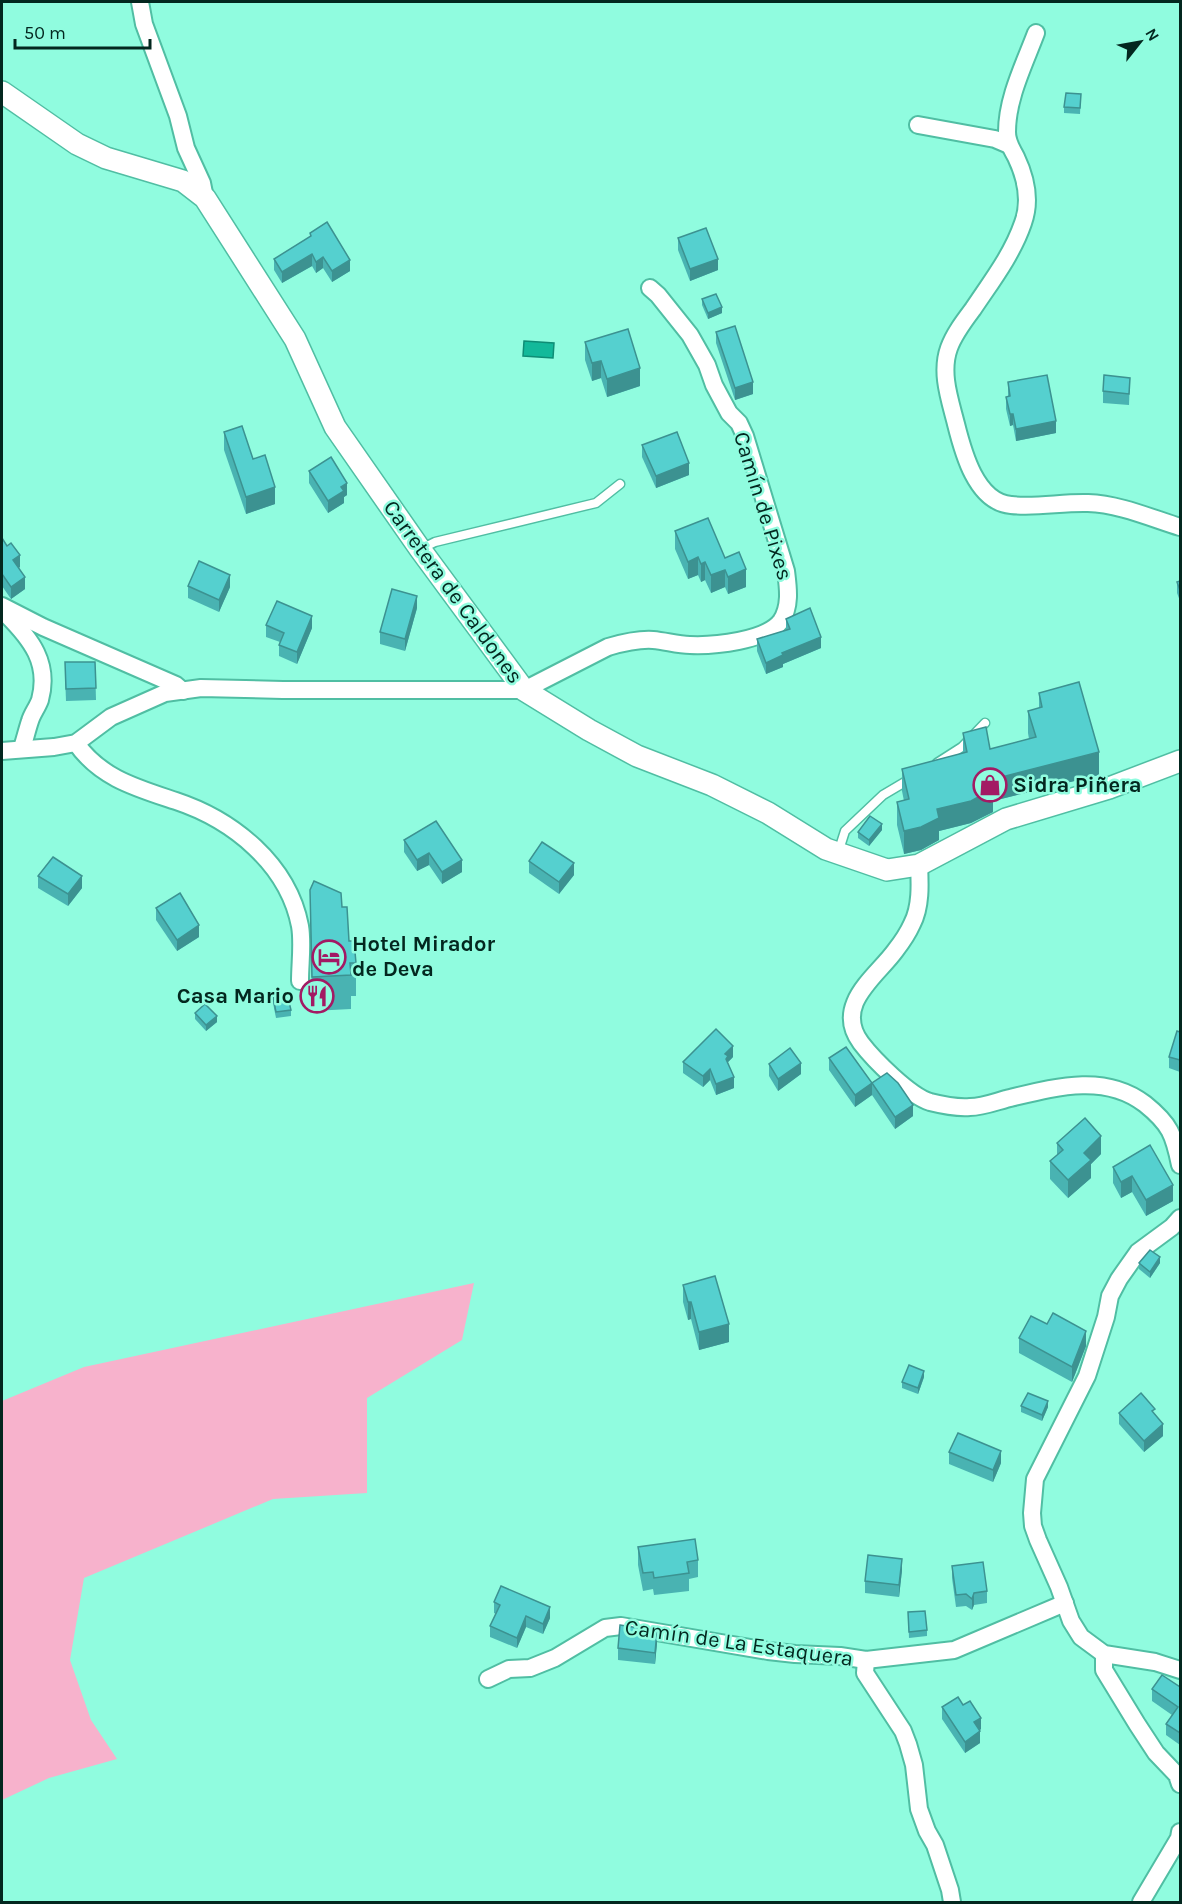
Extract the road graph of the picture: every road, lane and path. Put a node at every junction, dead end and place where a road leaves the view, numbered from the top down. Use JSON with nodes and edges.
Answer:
{"nodes":[{"id":1,"x":140,"y":2,"type":"edge"},
{"id":2,"x":1036,"y":33,"type":"dead end"},
{"id":3,"x":2,"y":92,"type":"edge"},
{"id":4,"x":918,"y":125,"type":"dead end"},
{"id":5,"x":1009,"y":145,"type":"junction"},
{"id":6,"x":205,"y":198,"type":"junction"},
{"id":7,"x":650,"y":288,"type":"dead end"},
{"id":8,"x":620,"y":484,"type":"dead end"},
{"id":9,"x":1180,"y":527,"type":"edge"},
{"id":10,"x":420,"y":549,"type":"junction"},
{"id":11,"x":2,"y":607,"type":"edge"},
{"id":12,"x":524,"y":690,"type":"junction"},
{"id":13,"x":183,"y":691,"type":"junction"},
{"id":14,"x":985,"y":723,"type":"dead end"},
{"id":15,"x":76,"y":742,"type":"junction"},
{"id":16,"x":22,"y":748,"type":"junction"},
{"id":17,"x":2,"y":751,"type":"edge"},
{"id":18,"x":1180,"y":761,"type":"edge"},
{"id":19,"x":927,"y":770,"type":"edge"},
{"id":20,"x":918,"y":775,"type":"edge"},
{"id":21,"x":838,"y":853,"type":"junction"},
{"id":22,"x":919,"y":866,"type":"junction"},
{"id":23,"x":300,"y":981,"type":"dead end"},
{"id":24,"x":1178,"y":1138,"type":"edge"},
{"id":25,"x":1180,"y":1165,"type":"edge"},
{"id":26,"x":1180,"y":1218,"type":"edge"},
{"id":27,"x":1065,"y":1603,"type":"junction"},
{"id":28,"x":1104,"y":1654,"type":"junction"},
{"id":29,"x":866,"y":1660,"type":"junction"},
{"id":30,"x":1180,"y":1670,"type":"edge"},
{"id":31,"x":488,"y":1679,"type":"dead end"},
{"id":32,"x":1179,"y":1780,"type":"edge"},
{"id":33,"x":1180,"y":1832,"type":"edge"},
{"id":34,"x":952,"y":1902,"type":"edge"},
{"id":35,"x":1141,"y":1902,"type":"edge"}],
"edges":[{"from":1,"to":6,"type":"street"},
{"from":2,"to":5,"type":"street"},
{"from":3,"to":6,"type":"street","name":"Carretera de Caldones"},
{"from":4,"to":5,"type":"street"},
{"from":5,"to":9,"type":"street"},
{"from":6,"to":10,"type":"street","name":"Carretera de Caldones"},
{"from":7,"to":12,"type":"street","name":"Camín de Pixes"},
{"from":8,"to":10,"type":"lane"},
{"from":10,"to":12,"type":"street","name":"Carretera de Caldones"},
{"from":11,"to":13,"type":"street"},
{"from":11,"to":16,"type":"street"},
{"from":12,"to":13,"type":"street"},
{"from":12,"to":21,"type":"street","name":"Carretera de Caldones"},
{"from":13,"to":15,"type":"street"},
{"from":14,"to":19,"type":"lane"},
{"from":15,"to":16,"type":"street"},
{"from":15,"to":23,"type":"street"},
{"from":16,"to":17,"type":"street"},
{"from":18,"to":22,"type":"street","name":"Carretera de Caldones"},
{"from":20,"to":21,"type":"lane"},
{"from":21,"to":22,"type":"street","name":"Carretera de Caldones"},
{"from":22,"to":24,"type":"street"},
{"from":24,"to":25,"type":"street"},
{"from":26,"to":27,"type":"street"},
{"from":27,"to":28,"type":"street"},
{"from":27,"to":29,"type":"street","name":"Camín de La Estaquera"},
{"from":28,"to":30,"type":"street"},
{"from":28,"to":32,"type":"street"},
{"from":29,"to":31,"type":"street","name":"Camín de La Estaquera"},
{"from":29,"to":34,"type":"street"},
{"from":33,"to":35,"type":"street"}]}
